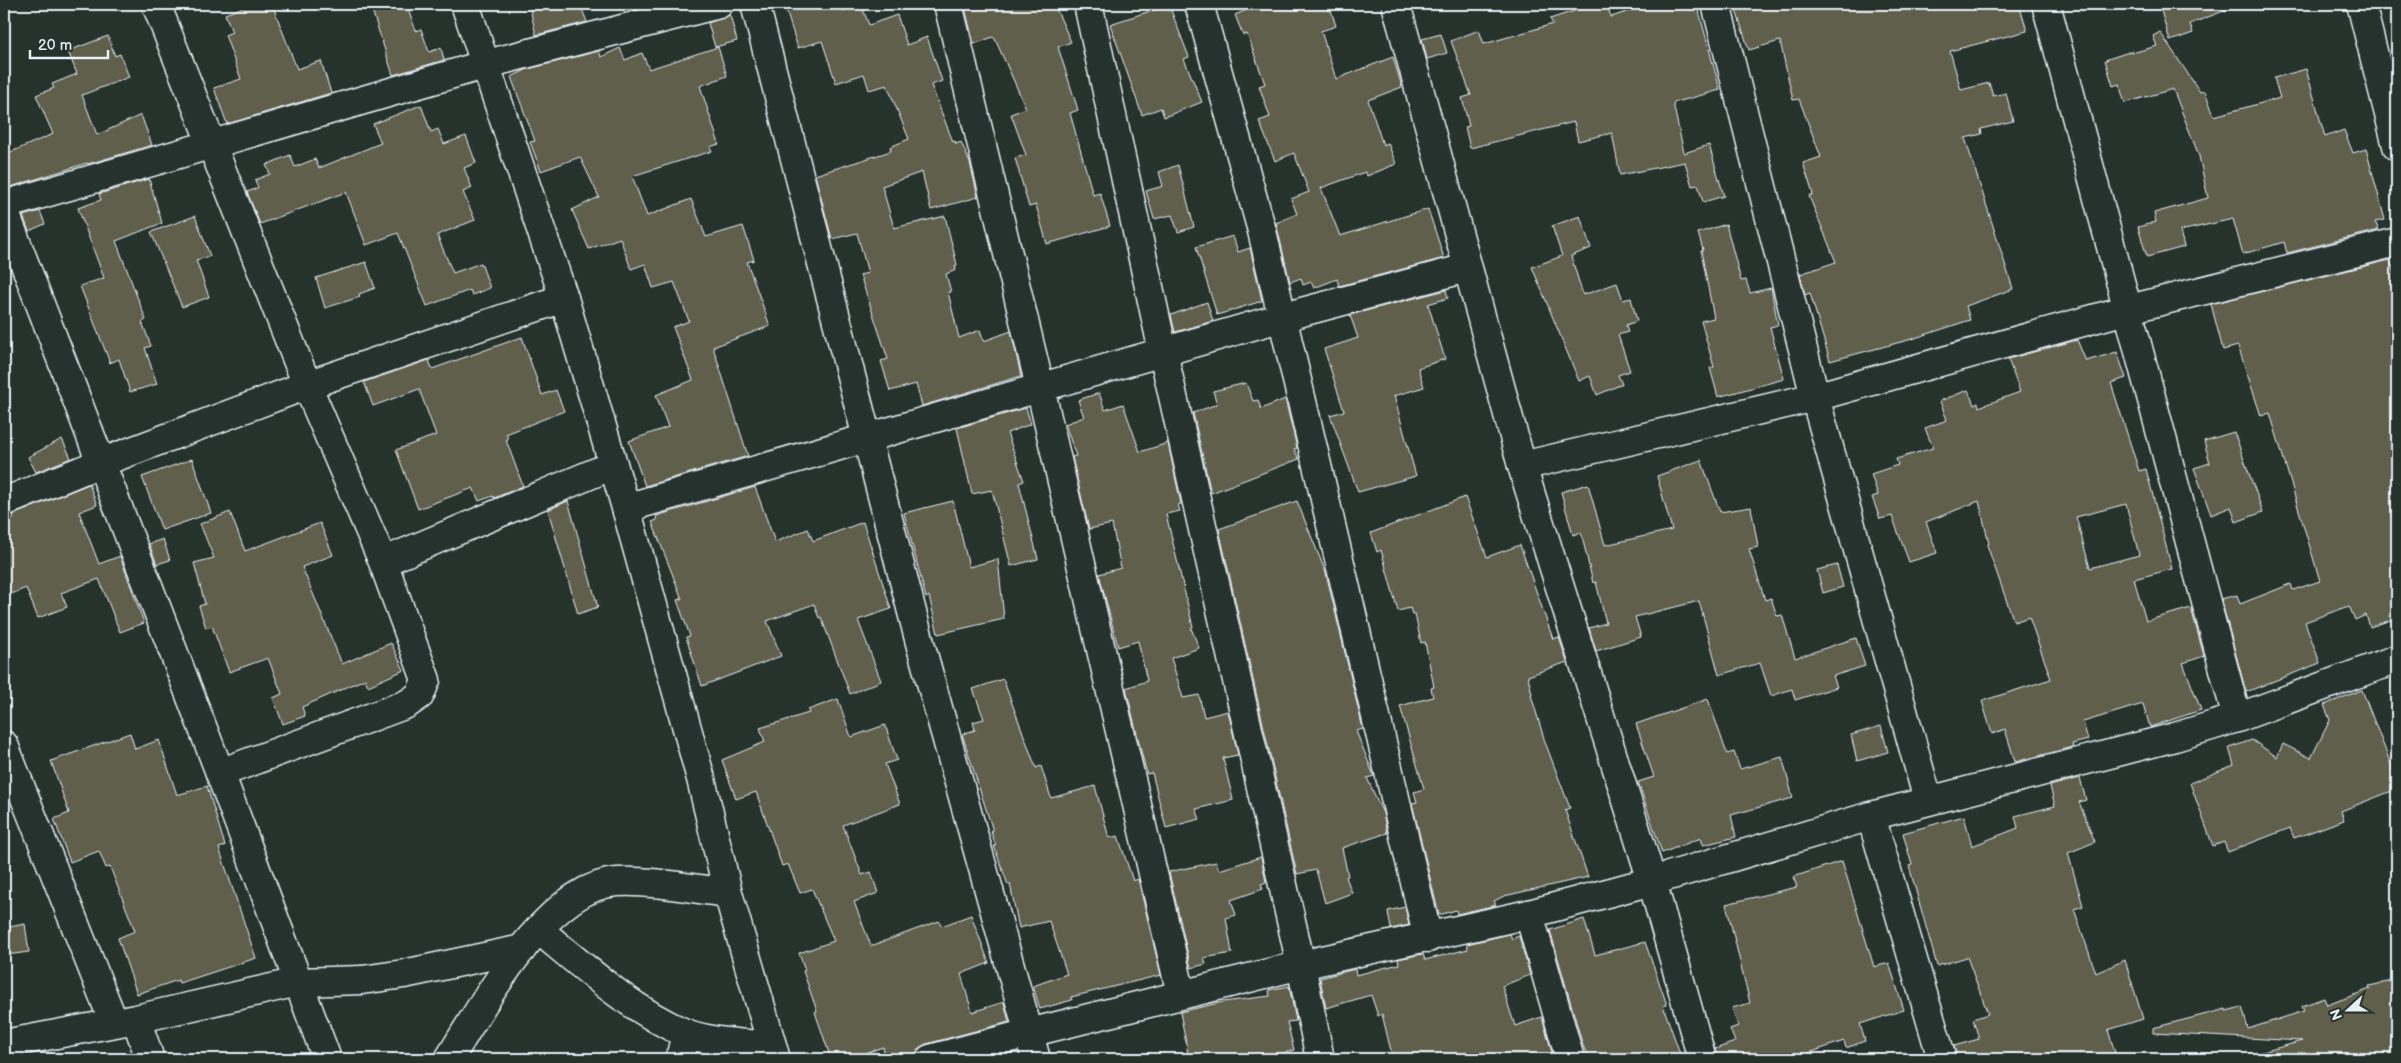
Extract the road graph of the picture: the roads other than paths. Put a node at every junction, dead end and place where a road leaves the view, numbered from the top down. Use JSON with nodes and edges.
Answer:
{"nodes":[{"id":1,"x":156,"y":4,"type":"edge"},
{"id":2,"x":465,"y":4,"type":"edge"},
{"id":3,"x":719,"y":4,"type":"edge"},
{"id":4,"x":755,"y":4,"type":"edge"},
{"id":5,"x":948,"y":4,"type":"edge"},
{"id":6,"x":1088,"y":4,"type":"edge"},
{"id":7,"x":1199,"y":4,"type":"edge"},
{"id":8,"x":1396,"y":4,"type":"edge"},
{"id":9,"x":1716,"y":4,"type":"edge"},
{"id":10,"x":2046,"y":4,"type":"edge"},
{"id":11,"x":2361,"y":4,"type":"edge"},
{"id":12,"x":486,"y":64,"type":"junction"},
{"id":13,"x":213,"y":144,"type":"junction"},
{"id":14,"x":2397,"y":146,"type":"edge"},
{"id":15,"x":4,"y":205,"type":"edge"},
{"id":16,"x":4,"y":210,"type":"edge"},
{"id":17,"x":2397,"y":242,"type":"edge"},
{"id":18,"x":1467,"y":268,"type":"junction"},
{"id":19,"x":564,"y":298,"type":"junction"},
{"id":20,"x":2129,"y":309,"type":"junction"},
{"id":21,"x":1283,"y":317,"type":"junction"},
{"id":22,"x":1163,"y":352,"type":"junction"},
{"id":23,"x":307,"y":385,"type":"junction"},
{"id":24,"x":1040,"y":387,"type":"junction"},
{"id":25,"x":1815,"y":397,"type":"junction"},
{"id":26,"x":866,"y":437,"type":"junction"},
{"id":27,"x":100,"y":463,"type":"junction"},
{"id":28,"x":612,"y":465,"type":"junction"},
{"id":29,"x":1522,"y":466,"type":"junction"},
{"id":30,"x":4,"y":502,"type":"edge"},
{"id":31,"x":626,"y":508,"type":"junction"},
{"id":32,"x":382,"y":562,"type":"junction"},
{"id":33,"x":2396,"y":665,"type":"edge"},
{"id":34,"x":2237,"y":718,"type":"junction"},
{"id":35,"x":4,"y":745,"type":"edge"},
{"id":36,"x":220,"y":773,"type":"junction"},
{"id":37,"x":1928,"y":800,"type":"junction"},
{"id":38,"x":1871,"y":816,"type":"junction"},
{"id":39,"x":1652,"y":881,"type":"junction"},
{"id":40,"x":728,"y":893,"type":"junction"},
{"id":41,"x":1529,"y":914,"type":"junction"},
{"id":42,"x":1428,"y":938,"type":"junction"},
{"id":43,"x":530,"y":940,"type":"junction"},
{"id":44,"x":1302,"y":965,"type":"junction"},
{"id":45,"x":298,"y":982,"type":"junction"},
{"id":46,"x":1181,"y":994,"type":"junction"},
{"id":47,"x":125,"y":1021,"type":"junction"},
{"id":48,"x":1028,"y":1032,"type":"junction"},
{"id":49,"x":686,"y":1033,"type":"junction"},
{"id":50,"x":4,"y":1044,"type":"edge"},
{"id":51,"x":774,"y":1053,"type":"edge"},
{"id":52,"x":150,"y":1059,"type":"edge"},
{"id":53,"x":328,"y":1059,"type":"edge"},
{"id":54,"x":448,"y":1059,"type":"edge"},
{"id":55,"x":680,"y":1059,"type":"edge"},
{"id":56,"x":930,"y":1059,"type":"edge"},
{"id":57,"x":1036,"y":1059,"type":"edge"},
{"id":58,"x":1320,"y":1059,"type":"edge"},
{"id":59,"x":1570,"y":1059,"type":"edge"},
{"id":60,"x":1702,"y":1059,"type":"edge"},
{"id":61,"x":1942,"y":1059,"type":"edge"}],
"edges":[{"from":1,"to":13,"type":"street"},
{"from":2,"to":12,"type":"street"},
{"from":3,"to":12,"type":"street"},
{"from":4,"to":26,"type":"street"},
{"from":5,"to":24,"type":"street"},
{"from":6,"to":22,"type":"street"},
{"from":7,"to":21,"type":"street"},
{"from":8,"to":18,"type":"street"},
{"from":9,"to":25,"type":"street"},
{"from":10,"to":20,"type":"street"},
{"from":11,"to":14,"type":"street"},
{"from":12,"to":13,"type":"street"},
{"from":12,"to":19,"type":"street"},
{"from":13,"to":15,"type":"street"},
{"from":13,"to":23,"type":"street"},
{"from":16,"to":27,"type":"street"},
{"from":17,"to":20,"type":"street"},
{"from":18,"to":21,"type":"street"},
{"from":18,"to":29,"type":"street"},
{"from":19,"to":23,"type":"street"},
{"from":19,"to":28,"type":"street"},
{"from":20,"to":25,"type":"street"},
{"from":20,"to":34,"type":"street"},
{"from":21,"to":22,"type":"street"},
{"from":21,"to":42,"type":"street"},
{"from":22,"to":24,"type":"street"},
{"from":22,"to":44,"type":"street"},
{"from":23,"to":27,"type":"street"},
{"from":23,"to":32,"type":"street"},
{"from":24,"to":26,"type":"street"},
{"from":24,"to":46,"type":"street"},
{"from":25,"to":29,"type":"street"},
{"from":25,"to":37,"type":"street"},
{"from":26,"to":31,"type":"street"},
{"from":26,"to":48,"type":"street"},
{"from":27,"to":30,"type":"street"},
{"from":27,"to":36,"type":"street"},
{"from":28,"to":31,"type":"street"},
{"from":28,"to":32,"type":"street"},
{"from":29,"to":39,"type":"street"},
{"from":31,"to":40,"type":"street"},
{"from":32,"to":36,"type":"street"},
{"from":33,"to":34,"type":"street"},
{"from":34,"to":37,"type":"street"},
{"from":35,"to":47,"type":"street"},
{"from":36,"to":45,"type":"street"},
{"from":37,"to":38,"type":"street"},
{"from":38,"to":39,"type":"street"},
{"from":38,"to":61,"type":"street"},
{"from":39,"to":41,"type":"street"},
{"from":39,"to":60,"type":"street"},
{"from":40,"to":43,"type":"street"},
{"from":40,"to":51,"type":"street"},
{"from":41,"to":42,"type":"street"},
{"from":41,"to":59,"type":"street"},
{"from":42,"to":44,"type":"street"},
{"from":43,"to":45,"type":"street"},
{"from":43,"to":49,"type":"street"},
{"from":43,"to":54,"type":"street"},
{"from":44,"to":46,"type":"street"},
{"from":44,"to":58,"type":"street"},
{"from":45,"to":47,"type":"street"},
{"from":45,"to":53,"type":"street"},
{"from":46,"to":48,"type":"street"},
{"from":47,"to":50,"type":"street"},
{"from":47,"to":52,"type":"street"},
{"from":48,"to":56,"type":"street"},
{"from":48,"to":57,"type":"street"},
{"from":49,"to":51,"type":"street"},
{"from":49,"to":55,"type":"street"}]}
